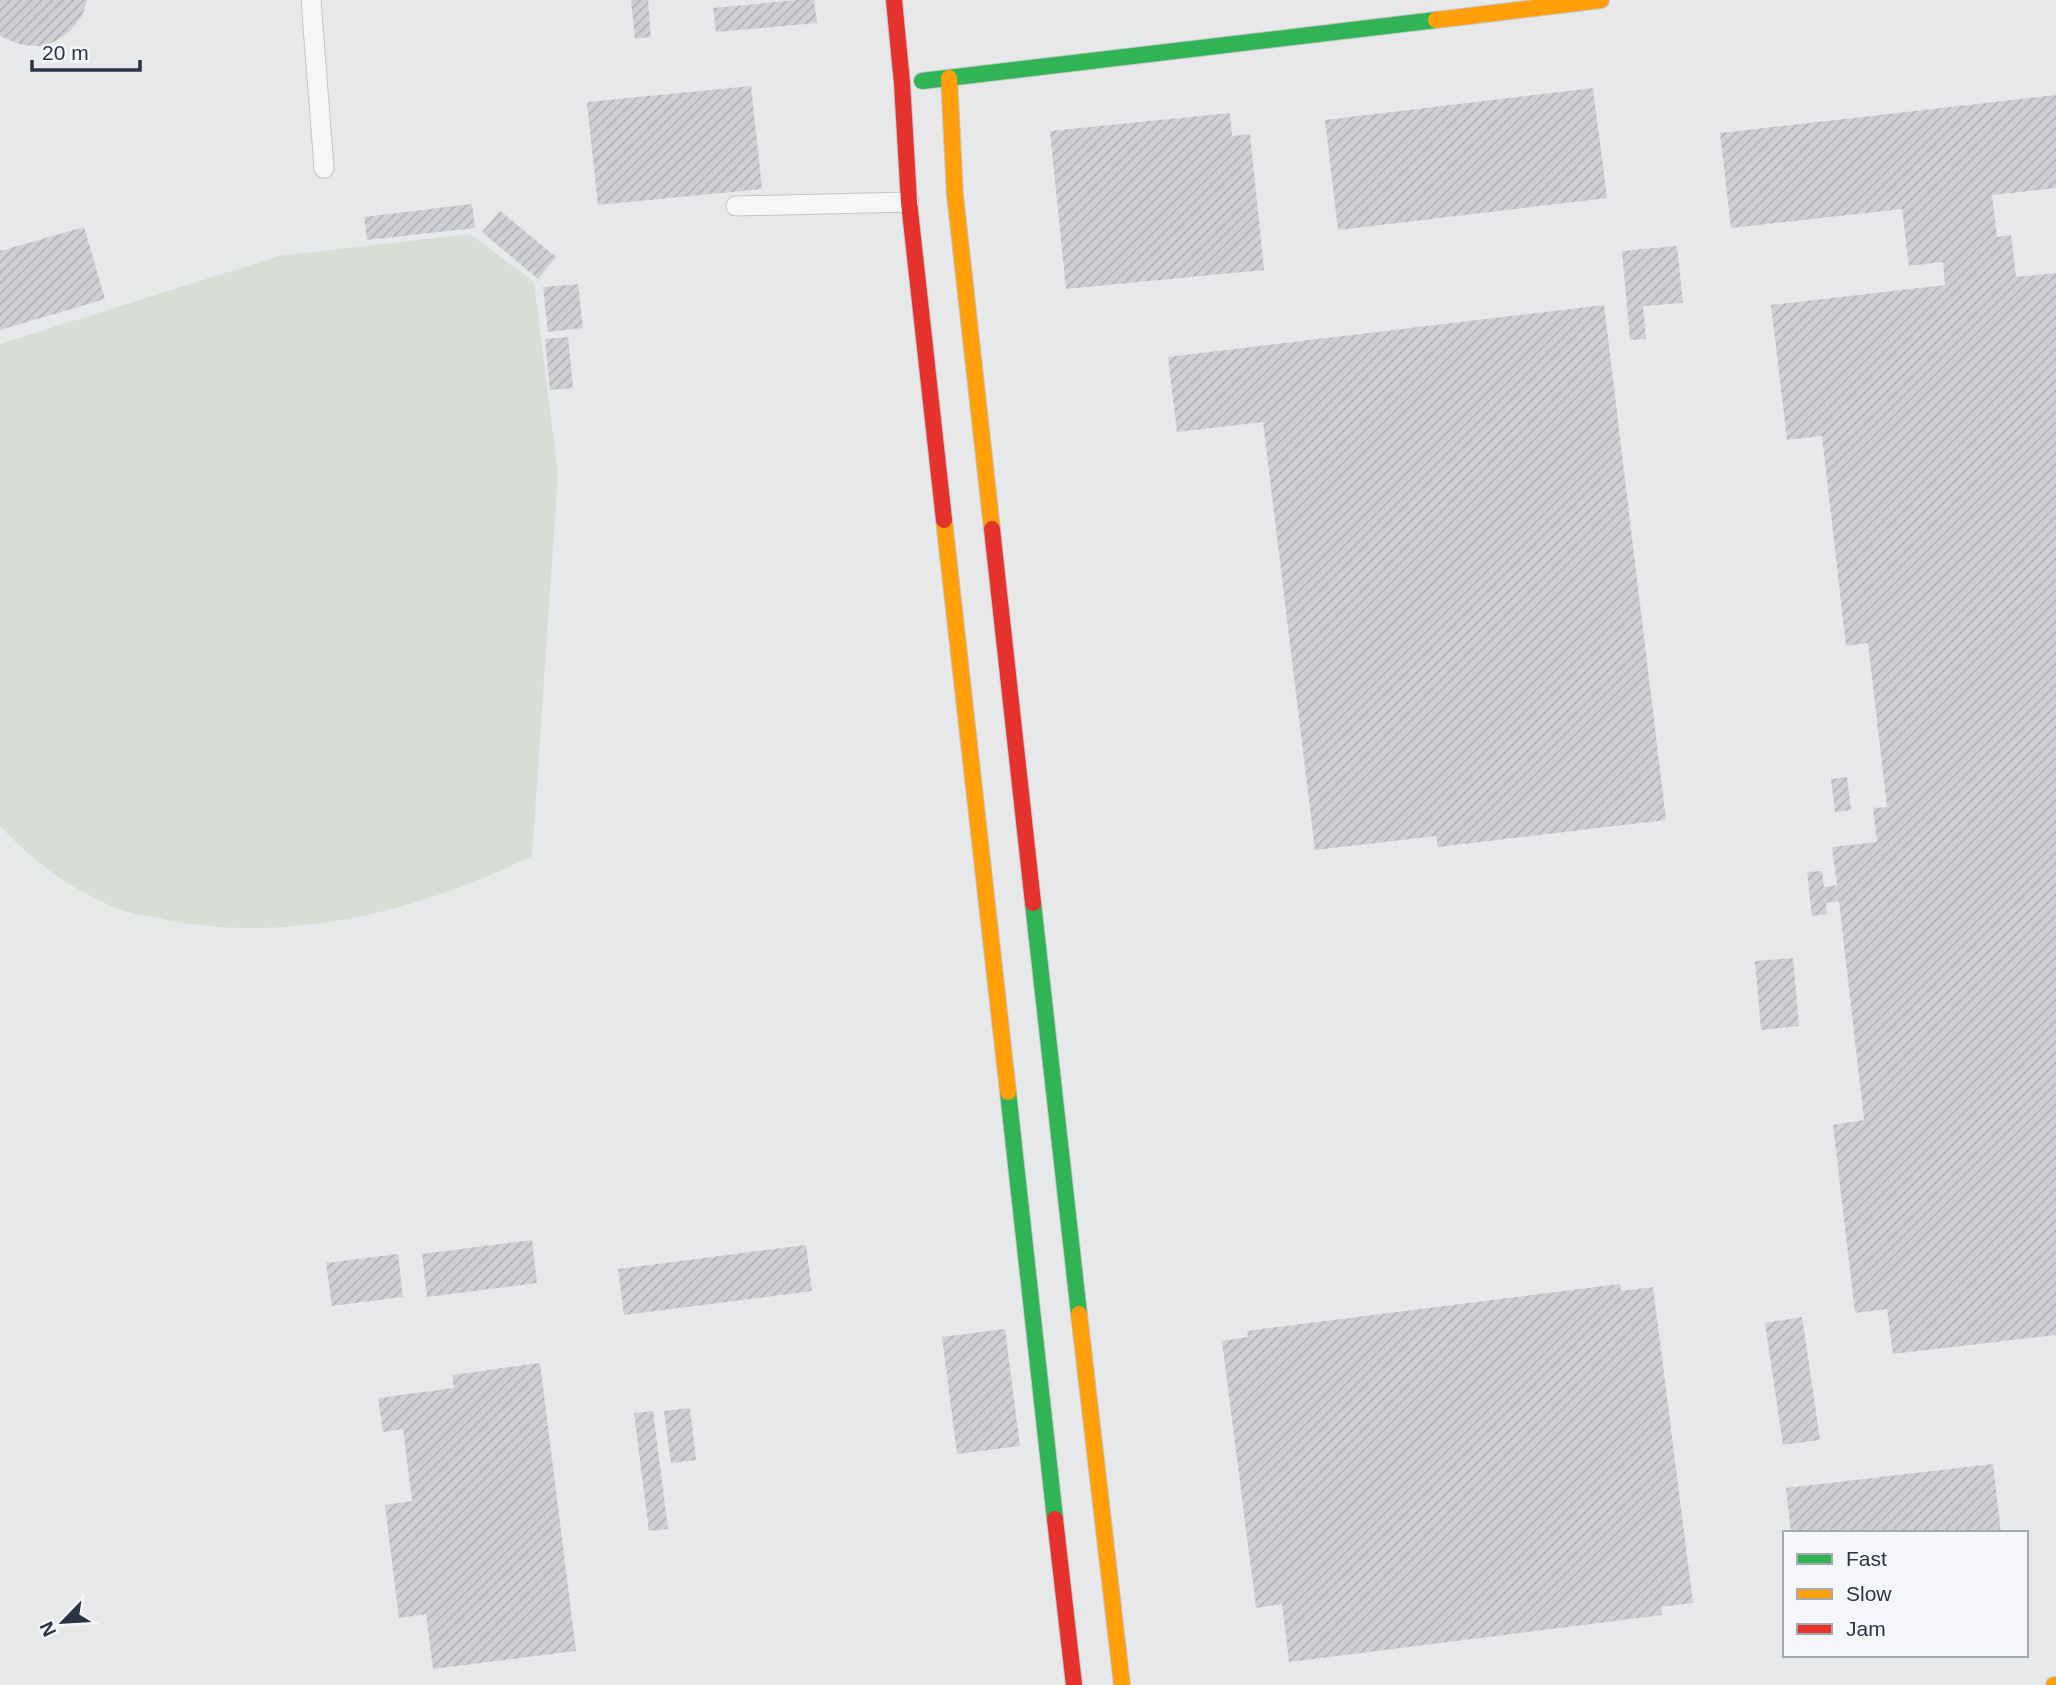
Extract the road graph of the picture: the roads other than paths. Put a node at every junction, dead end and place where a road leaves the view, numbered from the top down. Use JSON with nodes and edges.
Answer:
{"nodes":[{"id":1,"x":311,"y":0,"type":"edge"},
{"id":2,"x":894,"y":0,"type":"edge"},
{"id":3,"x":1601,"y":0,"type":"edge"},
{"id":4,"x":949,"y":78,"type":"junction"},
{"id":5,"x":902,"y":83,"type":"junction"},
{"id":6,"x":324,"y":168,"type":"dead end"},
{"id":7,"x":909,"y":202,"type":"junction"},
{"id":8,"x":736,"y":206,"type":"dead end"},
{"id":9,"x":1074,"y":1685,"type":"edge"},
{"id":10,"x":1122,"y":1685,"type":"edge"}],
"edges":[{"from":1,"to":6,"type":"lane"},
{"from":2,"to":5,"type":"street"},
{"from":3,"to":4,"type":"street"},
{"from":4,"to":5,"type":"street"},
{"from":4,"to":10,"type":"street"},
{"from":5,"to":7,"type":"street"},
{"from":7,"to":8,"type":"lane"},
{"from":7,"to":9,"type":"street"}]}
